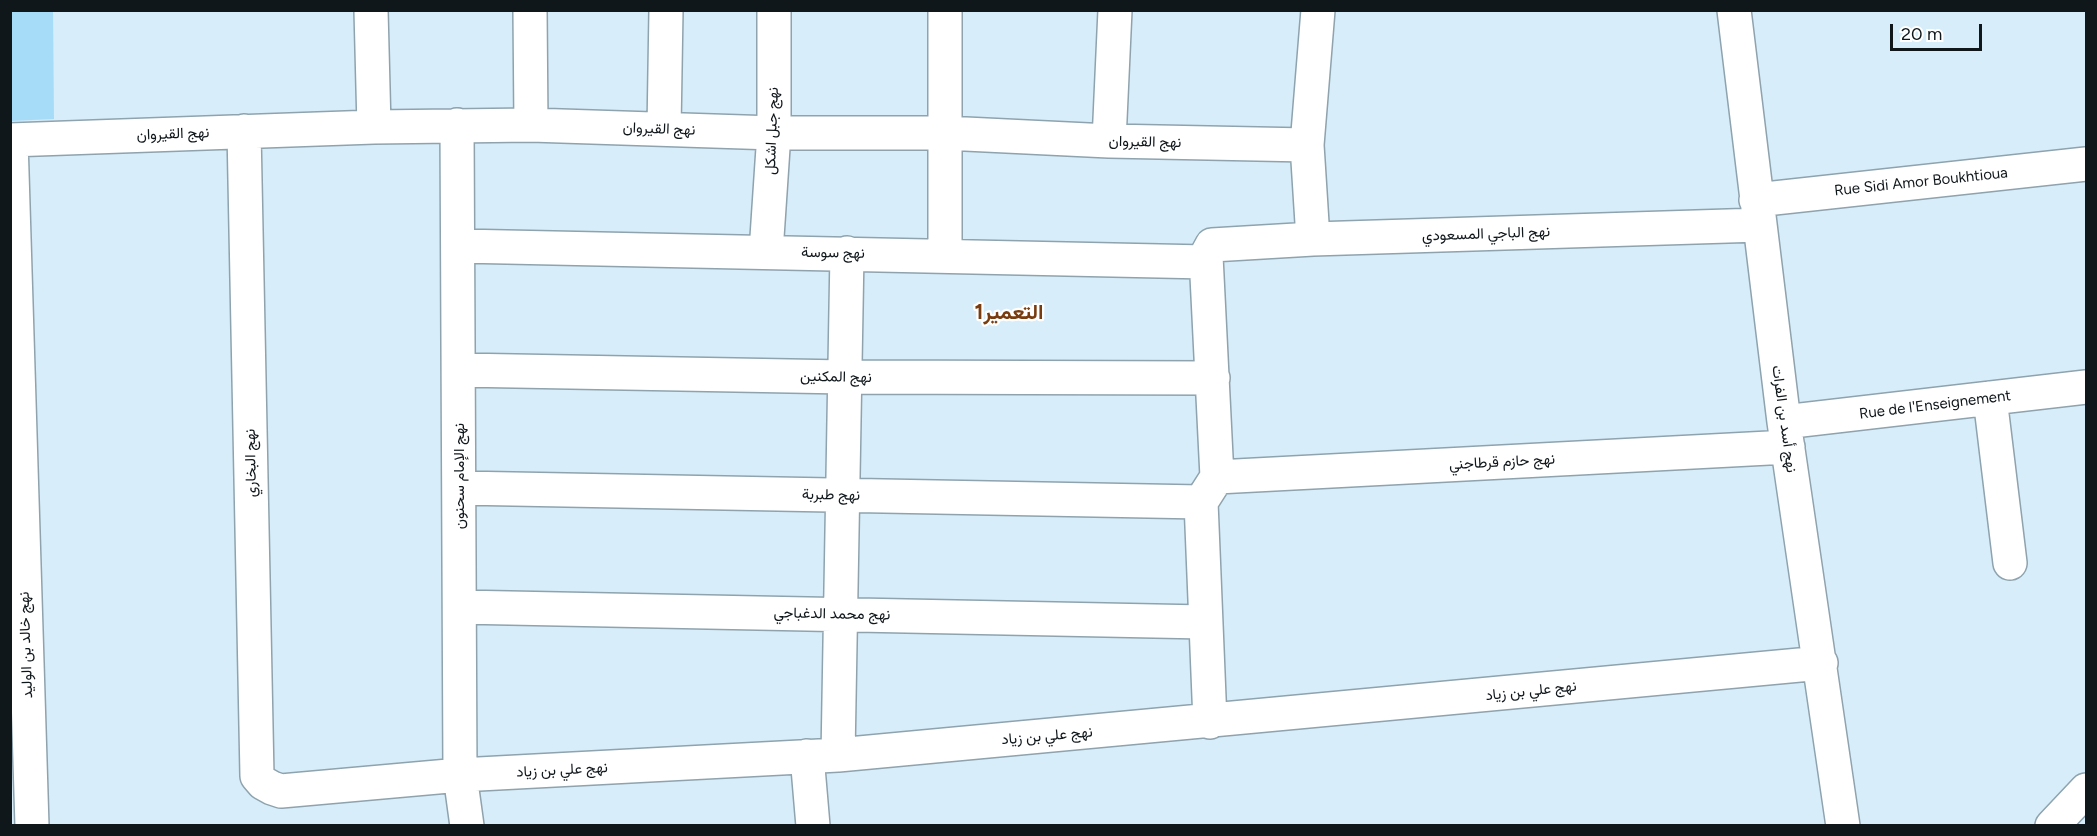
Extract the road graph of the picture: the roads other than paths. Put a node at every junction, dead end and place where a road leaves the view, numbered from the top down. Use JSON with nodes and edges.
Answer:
{"nodes":[{"id":1,"x":371,"y":10,"type":"edge"},
{"id":2,"x":530,"y":10,"type":"edge"},
{"id":3,"x":666,"y":10,"type":"edge"},
{"id":4,"x":774,"y":10,"type":"edge"},
{"id":5,"x":945,"y":10,"type":"edge"},
{"id":6,"x":1115,"y":10,"type":"edge"},
{"id":7,"x":1318,"y":10,"type":"edge"},
{"id":8,"x":1734,"y":10,"type":"edge"},
{"id":9,"x":531,"y":124,"type":"junction"},
{"id":10,"x":457,"y":125,"type":"junction"},
{"id":11,"x":374,"y":127,"type":"junction"},
{"id":12,"x":664,"y":129,"type":"junction"},
{"id":13,"x":244,"y":131,"type":"junction"},
{"id":14,"x":774,"y":133,"type":"junction"},
{"id":15,"x":945,"y":133,"type":"junction"},
{"id":16,"x":11,"y":140,"type":"edge"},
{"id":17,"x":1109,"y":141,"type":"junction"},
{"id":18,"x":1307,"y":145,"type":"junction"},
{"id":19,"x":2086,"y":164,"type":"edge"},
{"id":20,"x":1758,"y":213,"type":"junction"},
{"id":21,"x":1313,"y":239,"type":"junction"},
{"id":22,"x":460,"y":246,"type":"junction"},
{"id":23,"x":766,"y":252,"type":"junction"},
{"id":24,"x":847,"y":254,"type":"junction"},
{"id":25,"x":1209,"y":254,"type":"junction"},
{"id":26,"x":945,"y":255,"type":"junction"},
{"id":27,"x":460,"y":370,"type":"junction"},
{"id":28,"x":845,"y":377,"type":"junction"},
{"id":29,"x":1213,"y":378,"type":"junction"},
{"id":30,"x":2086,"y":387,"type":"edge"},
{"id":31,"x":1990,"y":398,"type":"junction"},
{"id":32,"x":1786,"y":435,"type":"junction"},
{"id":33,"x":460,"y":488,"type":"junction"},
{"id":34,"x":1209,"y":490,"type":"junction"},
{"id":35,"x":843,"y":495,"type":"junction"},
{"id":36,"x":2010,"y":563,"type":"dead end"},
{"id":37,"x":460,"y":607,"type":"junction"},
{"id":38,"x":841,"y":614,"type":"junction"},
{"id":39,"x":1204,"y":622,"type":"junction"},
{"id":40,"x":1821,"y":663,"type":"junction"},
{"id":41,"x":1210,"y":722,"type":"junction"},
{"id":42,"x":822,"y":755,"type":"junction"},
{"id":43,"x":460,"y":775,"type":"junction"},
{"id":44,"x":272,"y":788,"type":"joint"},
{"id":45,"x":2086,"y":790,"type":"edge"},
{"id":46,"x":32,"y":825,"type":"edge"},
{"id":47,"x":467,"y":825,"type":"edge"},
{"id":48,"x":813,"y":825,"type":"edge"},
{"id":49,"x":1844,"y":825,"type":"edge"},
{"id":50,"x":2052,"y":825,"type":"edge"}],
"edges":[{"from":1,"to":11,"type":"street"},
{"from":2,"to":9,"type":"street"},
{"from":3,"to":12,"type":"street"},
{"from":4,"to":14,"type":"street","name":"نهج جبل اشكل"},
{"from":5,"to":15,"type":"street"},
{"from":6,"to":17,"type":"street"},
{"from":7,"to":18,"type":"street"},
{"from":8,"to":20,"type":"street","name":"نهج أسد بن الفرات"},
{"from":9,"to":10,"type":"street","name":"نهج القيروان"},
{"from":9,"to":12,"type":"street","name":"نهج القيروان"},
{"from":10,"to":11,"type":"street","name":"نهج القيروان"},
{"from":10,"to":22,"type":"street","name":"نهج الإمام سحنون"},
{"from":11,"to":13,"type":"street","name":"نهج القيروان"},
{"from":12,"to":14,"type":"street","name":"نهج القيروان"},
{"from":13,"to":16,"type":"street","name":"نهج القيروان"},
{"from":13,"to":44,"type":"street","name":"نهج البخاري"},
{"from":14,"to":15,"type":"street","name":"نهج القيروان"},
{"from":14,"to":23,"type":"street","name":"نهج جبل اشكل"},
{"from":15,"to":17,"type":"street","name":"نهج القيروان"},
{"from":15,"to":26,"type":"street"},
{"from":16,"to":46,"type":"street","name":"نهج خالد بن الوليد"},
{"from":17,"to":18,"type":"street","name":"نهج القيروان"},
{"from":18,"to":21,"type":"street"},
{"from":19,"to":20,"type":"street","name":"Rue Sidi Amor Boukhtioua"},
{"from":20,"to":21,"type":"street","name":"نهج الباجي المسعودي"},
{"from":20,"to":32,"type":"street","name":"نهج أسد بن الفرات"},
{"from":21,"to":25,"type":"street","name":"نهج الباجي المسعودي"},
{"from":22,"to":23,"type":"street","name":"نهج سوسة"},
{"from":22,"to":27,"type":"street","name":"نهج الإمام سحنون"},
{"from":23,"to":24,"type":"street","name":"نهج سوسة"},
{"from":24,"to":26,"type":"street","name":"نهج سوسة"},
{"from":24,"to":28,"type":"street"},
{"from":25,"to":26,"type":"street","name":"نهج سوسة"},
{"from":25,"to":29,"type":"street"},
{"from":27,"to":28,"type":"street","name":"نهج المكنين"},
{"from":27,"to":33,"type":"street","name":"نهج الإمام سحنون"},
{"from":28,"to":29,"type":"street","name":"نهج المكنين"},
{"from":28,"to":35,"type":"street"},
{"from":29,"to":34,"type":"street"},
{"from":30,"to":31,"type":"street","name":"Rue de l'Enseignement"},
{"from":31,"to":32,"type":"street","name":"Rue de l'Enseignement"},
{"from":31,"to":36,"type":"street"},
{"from":32,"to":34,"type":"street","name":"نهج حازم قرطاجني"},
{"from":32,"to":40,"type":"street","name":"نهج أسد بن الفرات"},
{"from":33,"to":35,"type":"street","name":"نهج طبربة"},
{"from":33,"to":37,"type":"street","name":"نهج الإمام سحنون"},
{"from":34,"to":35,"type":"street","name":"نهج طبربة"},
{"from":34,"to":39,"type":"street"},
{"from":35,"to":38,"type":"street"},
{"from":37,"to":38,"type":"street","name":"نهج محمد الدغباجي"},
{"from":37,"to":43,"type":"street","name":"نهج الإمام سحنون"},
{"from":38,"to":39,"type":"street","name":"نهج محمد الدغباجي"},
{"from":38,"to":42,"type":"street"},
{"from":39,"to":41,"type":"street"},
{"from":40,"to":41,"type":"street","name":"نهج علي بن زياد"},
{"from":40,"to":49,"type":"street","name":"نهج أسد بن الفرات"},
{"from":41,"to":42,"type":"street","name":"نهج علي بن زياد"},
{"from":42,"to":43,"type":"street","name":"نهج علي بن زياد"},
{"from":42,"to":48,"type":"street"},
{"from":43,"to":44,"type":"street","name":"نهج علي بن زياد"},
{"from":43,"to":47,"type":"street","name":"نهج الإمام سحنون"},
{"from":45,"to":50,"type":"street"}]}
